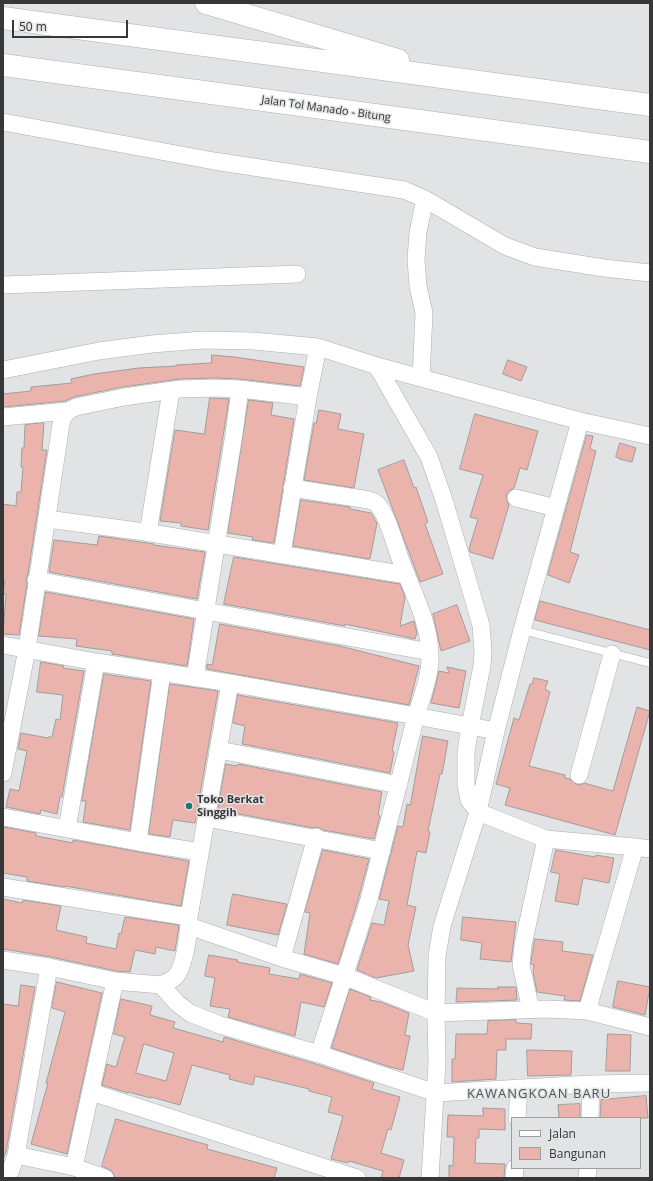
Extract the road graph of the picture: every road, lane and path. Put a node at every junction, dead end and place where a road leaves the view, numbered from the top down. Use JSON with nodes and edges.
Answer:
{"nodes":[{"id":1,"x":206,"y":3,"type":"edge"},
{"id":2,"x":3,"y":18,"type":"edge"},
{"id":3,"x":3,"y":65,"type":"edge"},
{"id":4,"x":467,"y":80,"type":"junction"},
{"id":5,"x":650,"y":105,"type":"edge"},
{"id":6,"x":3,"y":122,"type":"edge"},
{"id":7,"x":650,"y":152,"type":"edge"},
{"id":8,"x":425,"y":199,"type":"junction"},
{"id":9,"x":650,"y":273,"type":"edge"},
{"id":10,"x":297,"y":274,"type":"dead end"},
{"id":11,"x":3,"y":285,"type":"edge"},
{"id":12,"x":318,"y":347,"type":"junction"},
{"id":13,"x":377,"y":366,"type":"junction"},
{"id":14,"x":3,"y":370,"type":"edge"},
{"id":15,"x":421,"y":378,"type":"junction"},
{"id":16,"x":240,"y":389,"type":"junction"},
{"id":17,"x":170,"y":390,"type":"junction"},
{"id":18,"x":308,"y":397,"type":"junction"},
{"id":19,"x":68,"y":411,"type":"junction"},
{"id":20,"x":3,"y":417,"type":"edge"},
{"id":21,"x":580,"y":421,"type":"junction"},
{"id":22,"x":650,"y":436,"type":"edge"},
{"id":23,"x":292,"y":488,"type":"junction"},
{"id":24,"x":516,"y":498,"type":"dead end"},
{"id":25,"x":556,"y":508,"type":"junction"},
{"id":26,"x":47,"y":519,"type":"junction"},
{"id":27,"x":148,"y":533,"type":"junction"},
{"id":28,"x":216,"y":544,"type":"junction"},
{"id":29,"x":282,"y":554,"type":"junction"},
{"id":30,"x":406,"y":575,"type":"junction"},
{"id":31,"x":36,"y":580,"type":"junction"},
{"id":32,"x":205,"y":611,"type":"junction"},
{"id":33,"x":522,"y":630,"type":"junction"},
{"id":34,"x":3,"y":645,"type":"edge"},
{"id":35,"x":27,"y":649,"type":"junction"},
{"id":36,"x":430,"y":652,"type":"junction"},
{"id":37,"x":612,"y":654,"type":"junction"},
{"id":38,"x":96,"y":662,"type":"junction"},
{"id":39,"x":650,"y":664,"type":"edge"},
{"id":40,"x":162,"y":672,"type":"junction"},
{"id":41,"x":195,"y":678,"type":"junction"},
{"id":42,"x":230,"y":683,"type":"junction"},
{"id":43,"x":416,"y":716,"type":"junction"},
{"id":44,"x":470,"y":726,"type":"junction"},
{"id":45,"x":496,"y":731,"type":"junction"},
{"id":46,"x":219,"y":750,"type":"junction"},
{"id":47,"x":3,"y":773,"type":"edge"},
{"id":48,"x":579,"y":775,"type":"dead end"},
{"id":49,"x":399,"y":785,"type":"junction"},
{"id":50,"x":478,"y":812,"type":"junction"},
{"id":51,"x":3,"y":817,"type":"edge"},
{"id":52,"x":206,"y":818,"type":"junction"},
{"id":53,"x":67,"y":829,"type":"junction"},
{"id":54,"x":316,"y":838,"type":"junction"},
{"id":55,"x":546,"y":839,"type":"junction"},
{"id":56,"x":138,"y":842,"type":"junction"},
{"id":57,"x":643,"y":848,"type":"edge"},
{"id":58,"x":382,"y":851,"type":"junction"},
{"id":59,"x":200,"y":852,"type":"junction"},
{"id":60,"x":3,"y":887,"type":"edge"},
{"id":61,"x":189,"y":922,"type":"junction"},
{"id":62,"x":282,"y":958,"type":"junction"},
{"id":63,"x":3,"y":960,"type":"edge"},
{"id":64,"x":49,"y":967,"type":"junction"},
{"id":65,"x":344,"y":976,"type":"junction"},
{"id":66,"x":115,"y":981,"type":"junction"},
{"id":67,"x":161,"y":985,"type":"junction"},
{"id":68,"x":531,"y":1010,"type":"junction"},
{"id":69,"x":587,"y":1011,"type":"junction"},
{"id":70,"x":436,"y":1013,"type":"junction"},
{"id":71,"x":650,"y":1027,"type":"edge"},
{"id":72,"x":319,"y":1054,"type":"junction"},
{"id":73,"x":650,"y":1083,"type":"edge"},
{"id":74,"x":591,"y":1084,"type":"junction"},
{"id":75,"x":519,"y":1088,"type":"junction"},
{"id":76,"x":91,"y":1092,"type":"junction"},
{"id":77,"x":436,"y":1093,"type":"junction"},
{"id":78,"x":517,"y":1117,"type":"edge"},
{"id":79,"x":590,"y":1117,"type":"edge"},
{"id":80,"x":16,"y":1155,"type":"junction"},
{"id":81,"x":74,"y":1167,"type":"junction"},
{"id":82,"x":8,"y":1178,"type":"edge"},
{"id":83,"x":105,"y":1178,"type":"edge"},
{"id":84,"x":357,"y":1178,"type":"edge"},
{"id":85,"x":430,"y":1178,"type":"edge"}],
"edges":[{"from":1,"to":4,"type":"highway"},
{"from":2,"to":4,"type":"highway"},
{"from":3,"to":7,"type":"highway","name":"Jalan Tol Manado - Bitung"},
{"from":4,"to":5,"type":"highway"},
{"from":6,"to":8,"type":"street"},
{"from":8,"to":9,"type":"street"},
{"from":8,"to":15,"type":"street"},
{"from":10,"to":11,"type":"street"},
{"from":12,"to":13,"type":"street"},
{"from":12,"to":14,"type":"street"},
{"from":12,"to":18,"type":"street"},
{"from":13,"to":15,"type":"street"},
{"from":13,"to":44,"type":"street"},
{"from":15,"to":21,"type":"street"},
{"from":16,"to":17,"type":"street"},
{"from":16,"to":18,"type":"street"},
{"from":16,"to":28,"type":"street"},
{"from":17,"to":19,"type":"street"},
{"from":17,"to":27,"type":"street"},
{"from":18,"to":23,"type":"street"},
{"from":19,"to":20,"type":"street"},
{"from":19,"to":26,"type":"street"},
{"from":21,"to":22,"type":"street"},
{"from":21,"to":25,"type":"street"},
{"from":23,"to":29,"type":"street"},
{"from":23,"to":30,"type":"street"},
{"from":24,"to":25,"type":"street"},
{"from":25,"to":33,"type":"street"},
{"from":26,"to":27,"type":"street"},
{"from":26,"to":31,"type":"street"},
{"from":27,"to":28,"type":"street"},
{"from":28,"to":29,"type":"street"},
{"from":28,"to":32,"type":"street"},
{"from":29,"to":30,"type":"street"},
{"from":30,"to":36,"type":"street"},
{"from":31,"to":32,"type":"street"},
{"from":31,"to":35,"type":"street"},
{"from":32,"to":36,"type":"street"},
{"from":32,"to":41,"type":"street"},
{"from":33,"to":37,"type":"lane"},
{"from":33,"to":45,"type":"street"},
{"from":34,"to":35,"type":"street"},
{"from":35,"to":38,"type":"street"},
{"from":35,"to":47,"type":"street"},
{"from":36,"to":43,"type":"street"},
{"from":37,"to":39,"type":"lane"},
{"from":37,"to":48,"type":"street"},
{"from":38,"to":40,"type":"street"},
{"from":38,"to":53,"type":"street"},
{"from":40,"to":41,"type":"street"},
{"from":40,"to":56,"type":"street"},
{"from":41,"to":42,"type":"street"},
{"from":42,"to":43,"type":"street"},
{"from":42,"to":46,"type":"street"},
{"from":43,"to":44,"type":"street"},
{"from":43,"to":49,"type":"street"},
{"from":44,"to":45,"type":"street"},
{"from":44,"to":50,"type":"street"},
{"from":45,"to":50,"type":"street"},
{"from":46,"to":49,"type":"street"},
{"from":46,"to":52,"type":"street"},
{"from":49,"to":58,"type":"street"},
{"from":50,"to":55,"type":"street"},
{"from":50,"to":70,"type":"street"},
{"from":51,"to":53,"type":"street"},
{"from":52,"to":54,"type":"street"},
{"from":52,"to":59,"type":"street"},
{"from":53,"to":56,"type":"street"},
{"from":54,"to":58,"type":"street"},
{"from":54,"to":62,"type":"street"},
{"from":55,"to":57,"type":"street"},
{"from":55,"to":68,"type":"street"},
{"from":56,"to":59,"type":"street"},
{"from":57,"to":69,"type":"street"},
{"from":58,"to":65,"type":"street"},
{"from":59,"to":61,"type":"street"},
{"from":60,"to":61,"type":"street"},
{"from":61,"to":62,"type":"street"},
{"from":61,"to":67,"type":"street"},
{"from":62,"to":65,"type":"street"},
{"from":63,"to":64,"type":"street"},
{"from":64,"to":66,"type":"street"},
{"from":64,"to":80,"type":"street"},
{"from":65,"to":70,"type":"street"},
{"from":65,"to":72,"type":"street"},
{"from":66,"to":67,"type":"street"},
{"from":66,"to":76,"type":"street"},
{"from":67,"to":72,"type":"street"},
{"from":68,"to":69,"type":"street"},
{"from":68,"to":70,"type":"street"},
{"from":69,"to":71,"type":"street"},
{"from":70,"to":77,"type":"street"},
{"from":72,"to":77,"type":"street"},
{"from":73,"to":74,"type":"street"},
{"from":74,"to":75,"type":"street"},
{"from":74,"to":79,"type":"street"},
{"from":75,"to":77,"type":"street"},
{"from":75,"to":78,"type":"street"},
{"from":76,"to":81,"type":"street"},
{"from":76,"to":84,"type":"street"},
{"from":77,"to":85,"type":"street"},
{"from":80,"to":81,"type":"street"},
{"from":80,"to":82,"type":"street"},
{"from":81,"to":83,"type":"street"}]}
